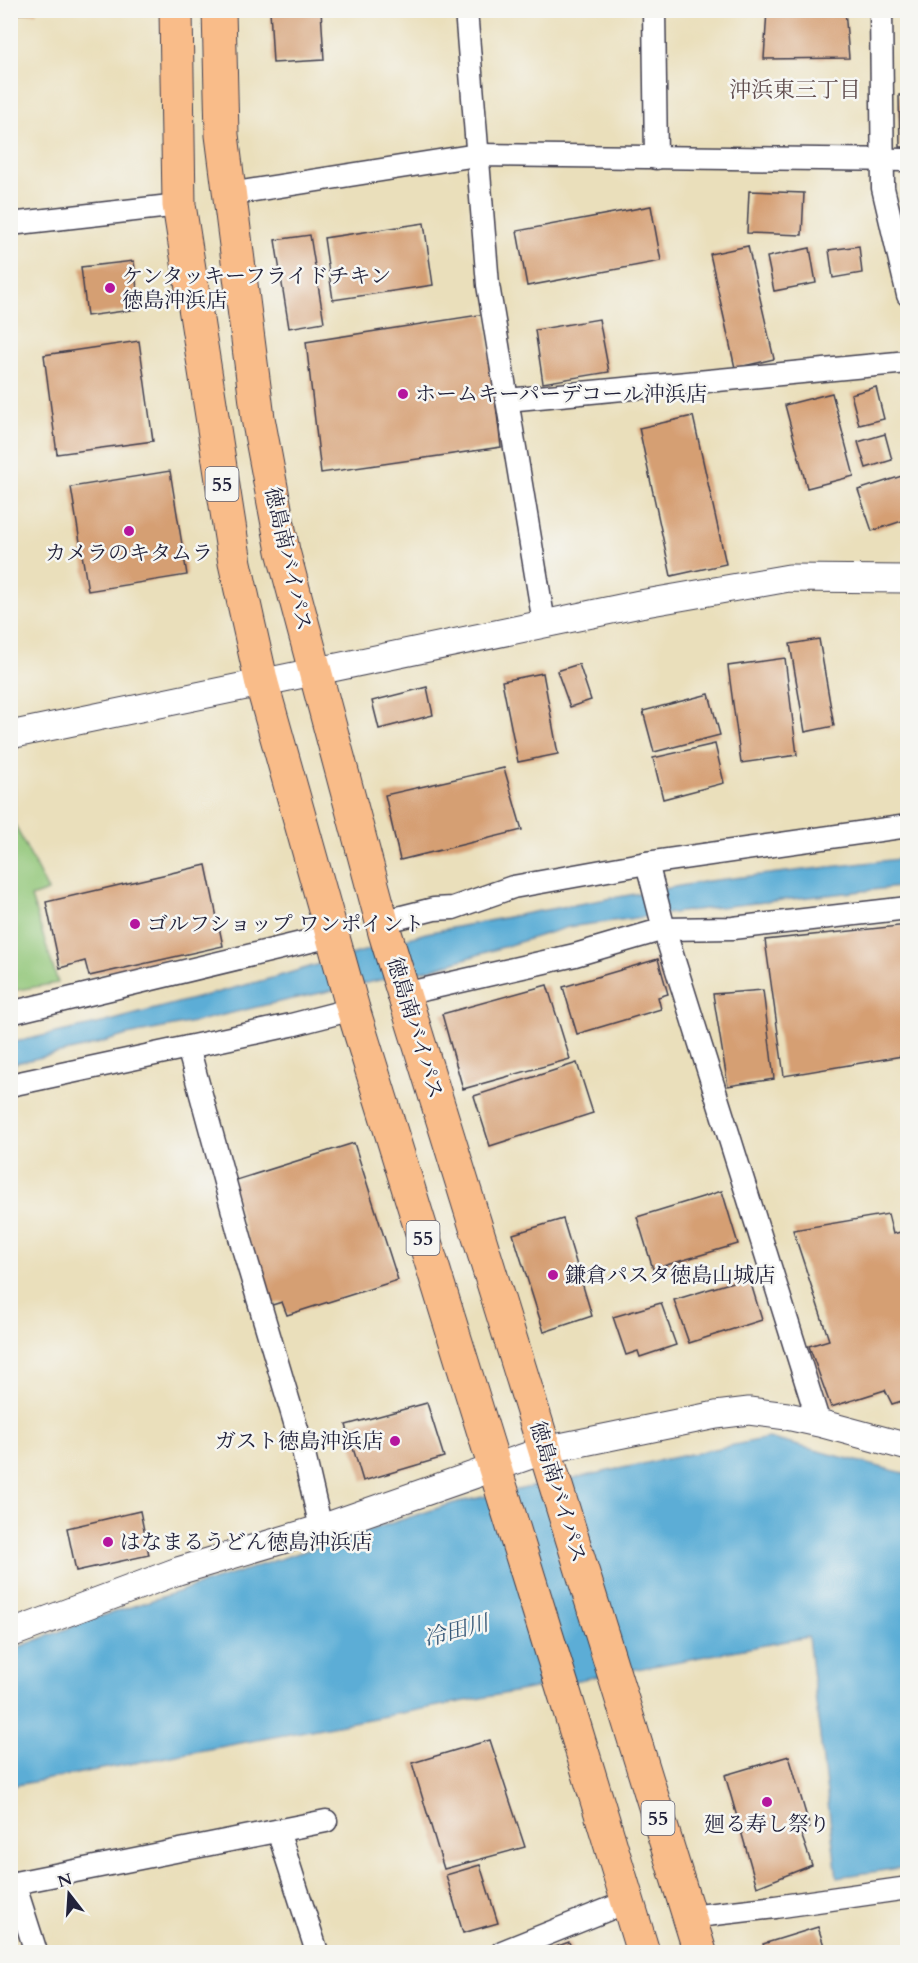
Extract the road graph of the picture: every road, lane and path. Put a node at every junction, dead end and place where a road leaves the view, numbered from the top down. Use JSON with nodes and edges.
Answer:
{"nodes":[{"id":1,"x":176,"y":10,"type":"edge"},
{"id":2,"x":219,"y":10,"type":"edge"},
{"id":3,"x":466,"y":10,"type":"edge"},
{"id":4,"x":654,"y":10,"type":"edge"},
{"id":5,"x":881,"y":10,"type":"edge"},
{"id":6,"x":477,"y":155,"type":"junction"},
{"id":7,"x":656,"y":158,"type":"junction"},
{"id":8,"x":881,"y":160,"type":"junction"},
{"id":9,"x":908,"y":160,"type":"edge"},
{"id":10,"x":229,"y":194,"type":"junction"},
{"id":11,"x":179,"y":205,"type":"junction"},
{"id":12,"x":10,"y":224,"type":"edge"},
{"id":13,"x":908,"y":295,"type":"edge"},
{"id":14,"x":908,"y":362,"type":"edge"},
{"id":15,"x":507,"y":400,"type":"junction"},
{"id":16,"x":908,"y":579,"type":"edge"},
{"id":17,"x":544,"y":623,"type":"junction"},
{"id":18,"x":314,"y":671,"type":"junction"},
{"id":19,"x":261,"y":684,"type":"junction"},
{"id":20,"x":10,"y":735,"type":"edge"},
{"id":21,"x":908,"y":826,"type":"edge"},
{"id":22,"x":647,"y":863,"type":"junction"},
{"id":23,"x":908,"y":908,"type":"edge"},
{"id":24,"x":384,"y":928,"type":"junction"},
{"id":25,"x":664,"y":929,"type":"junction"},
{"id":26,"x":333,"y":942,"type":"junction"},
{"id":27,"x":402,"y":987,"type":"junction"},
{"id":28,"x":350,"y":1000,"type":"junction"},
{"id":29,"x":10,"y":1013,"type":"edge"},
{"id":30,"x":188,"y":1047,"type":"junction"},
{"id":31,"x":10,"y":1085,"type":"edge"},
{"id":32,"x":819,"y":1423,"type":"junction"},
{"id":33,"x":908,"y":1448,"type":"edge"},
{"id":34,"x":548,"y":1461,"type":"junction"},
{"id":35,"x":497,"y":1476,"type":"junction"},
{"id":36,"x":321,"y":1528,"type":"junction"},
{"id":37,"x":10,"y":1634,"type":"edge"},
{"id":38,"x":326,"y":1821,"type":"dead end"},
{"id":39,"x":278,"y":1831,"type":"junction"},
{"id":40,"x":12,"y":1884,"type":"edge"},
{"id":41,"x":908,"y":1888,"type":"edge"},
{"id":42,"x":629,"y":1901,"type":"junction"},
{"id":43,"x":689,"y":1917,"type":"junction"},
{"id":44,"x":36,"y":1953,"type":"edge"},
{"id":45,"x":316,"y":1953,"type":"edge"},
{"id":46,"x":502,"y":1953,"type":"edge"},
{"id":47,"x":643,"y":1953,"type":"edge"},
{"id":48,"x":700,"y":1953,"type":"edge"}],
"edges":[{"from":1,"to":11,"type":"highway","number":"55"},
{"from":2,"to":10,"type":"highway","name":"徳島南バイパス","number":"55"},
{"from":3,"to":6,"type":"street"},
{"from":4,"to":7,"type":"street"},
{"from":5,"to":8,"type":"street"},
{"from":6,"to":7,"type":"street"},
{"from":6,"to":10,"type":"street"},
{"from":6,"to":15,"type":"street"},
{"from":7,"to":8,"type":"street"},
{"from":8,"to":9,"type":"street"},
{"from":8,"to":13,"type":"street"},
{"from":10,"to":18,"type":"highway","name":"徳島南バイパス","number":"55"},
{"from":11,"to":12,"type":"street"},
{"from":11,"to":19,"type":"highway","number":"55"},
{"from":14,"to":15,"type":"street"},
{"from":15,"to":17,"type":"street"},
{"from":16,"to":17,"type":"street"},
{"from":17,"to":18,"type":"street"},
{"from":18,"to":19,"type":"street"},
{"from":18,"to":24,"type":"highway","name":"徳島南バイパス","number":"55"},
{"from":19,"to":20,"type":"street"},
{"from":19,"to":26,"type":"highway","number":"55"},
{"from":21,"to":22,"type":"street"},
{"from":22,"to":24,"type":"street"},
{"from":22,"to":25,"type":"street"},
{"from":23,"to":25,"type":"street"},
{"from":24,"to":27,"type":"highway","name":"徳島南バイパス","number":"55"},
{"from":25,"to":27,"type":"street"},
{"from":25,"to":32,"type":"street"},
{"from":26,"to":28,"type":"highway","number":"55"},
{"from":26,"to":29,"type":"street"},
{"from":27,"to":34,"type":"highway","name":"徳島南バイパス","number":"55"},
{"from":28,"to":30,"type":"street"},
{"from":28,"to":35,"type":"highway","number":"55"},
{"from":30,"to":31,"type":"street"},
{"from":30,"to":36,"type":"street"},
{"from":32,"to":33,"type":"street"},
{"from":32,"to":34,"type":"street"},
{"from":34,"to":35,"type":"street"},
{"from":34,"to":43,"type":"highway","name":"徳島南バイパス","number":"55"},
{"from":35,"to":36,"type":"street"},
{"from":35,"to":42,"type":"highway","number":"55"},
{"from":36,"to":37,"type":"street"},
{"from":38,"to":39,"type":"street"},
{"from":39,"to":40,"type":"street"},
{"from":39,"to":45,"type":"street"},
{"from":40,"to":44,"type":"street"},
{"from":41,"to":43,"type":"street"},
{"from":42,"to":46,"type":"street"},
{"from":42,"to":47,"type":"highway","number":"55"},
{"from":43,"to":48,"type":"highway","name":"徳島南バイパス","number":"55"}]}
